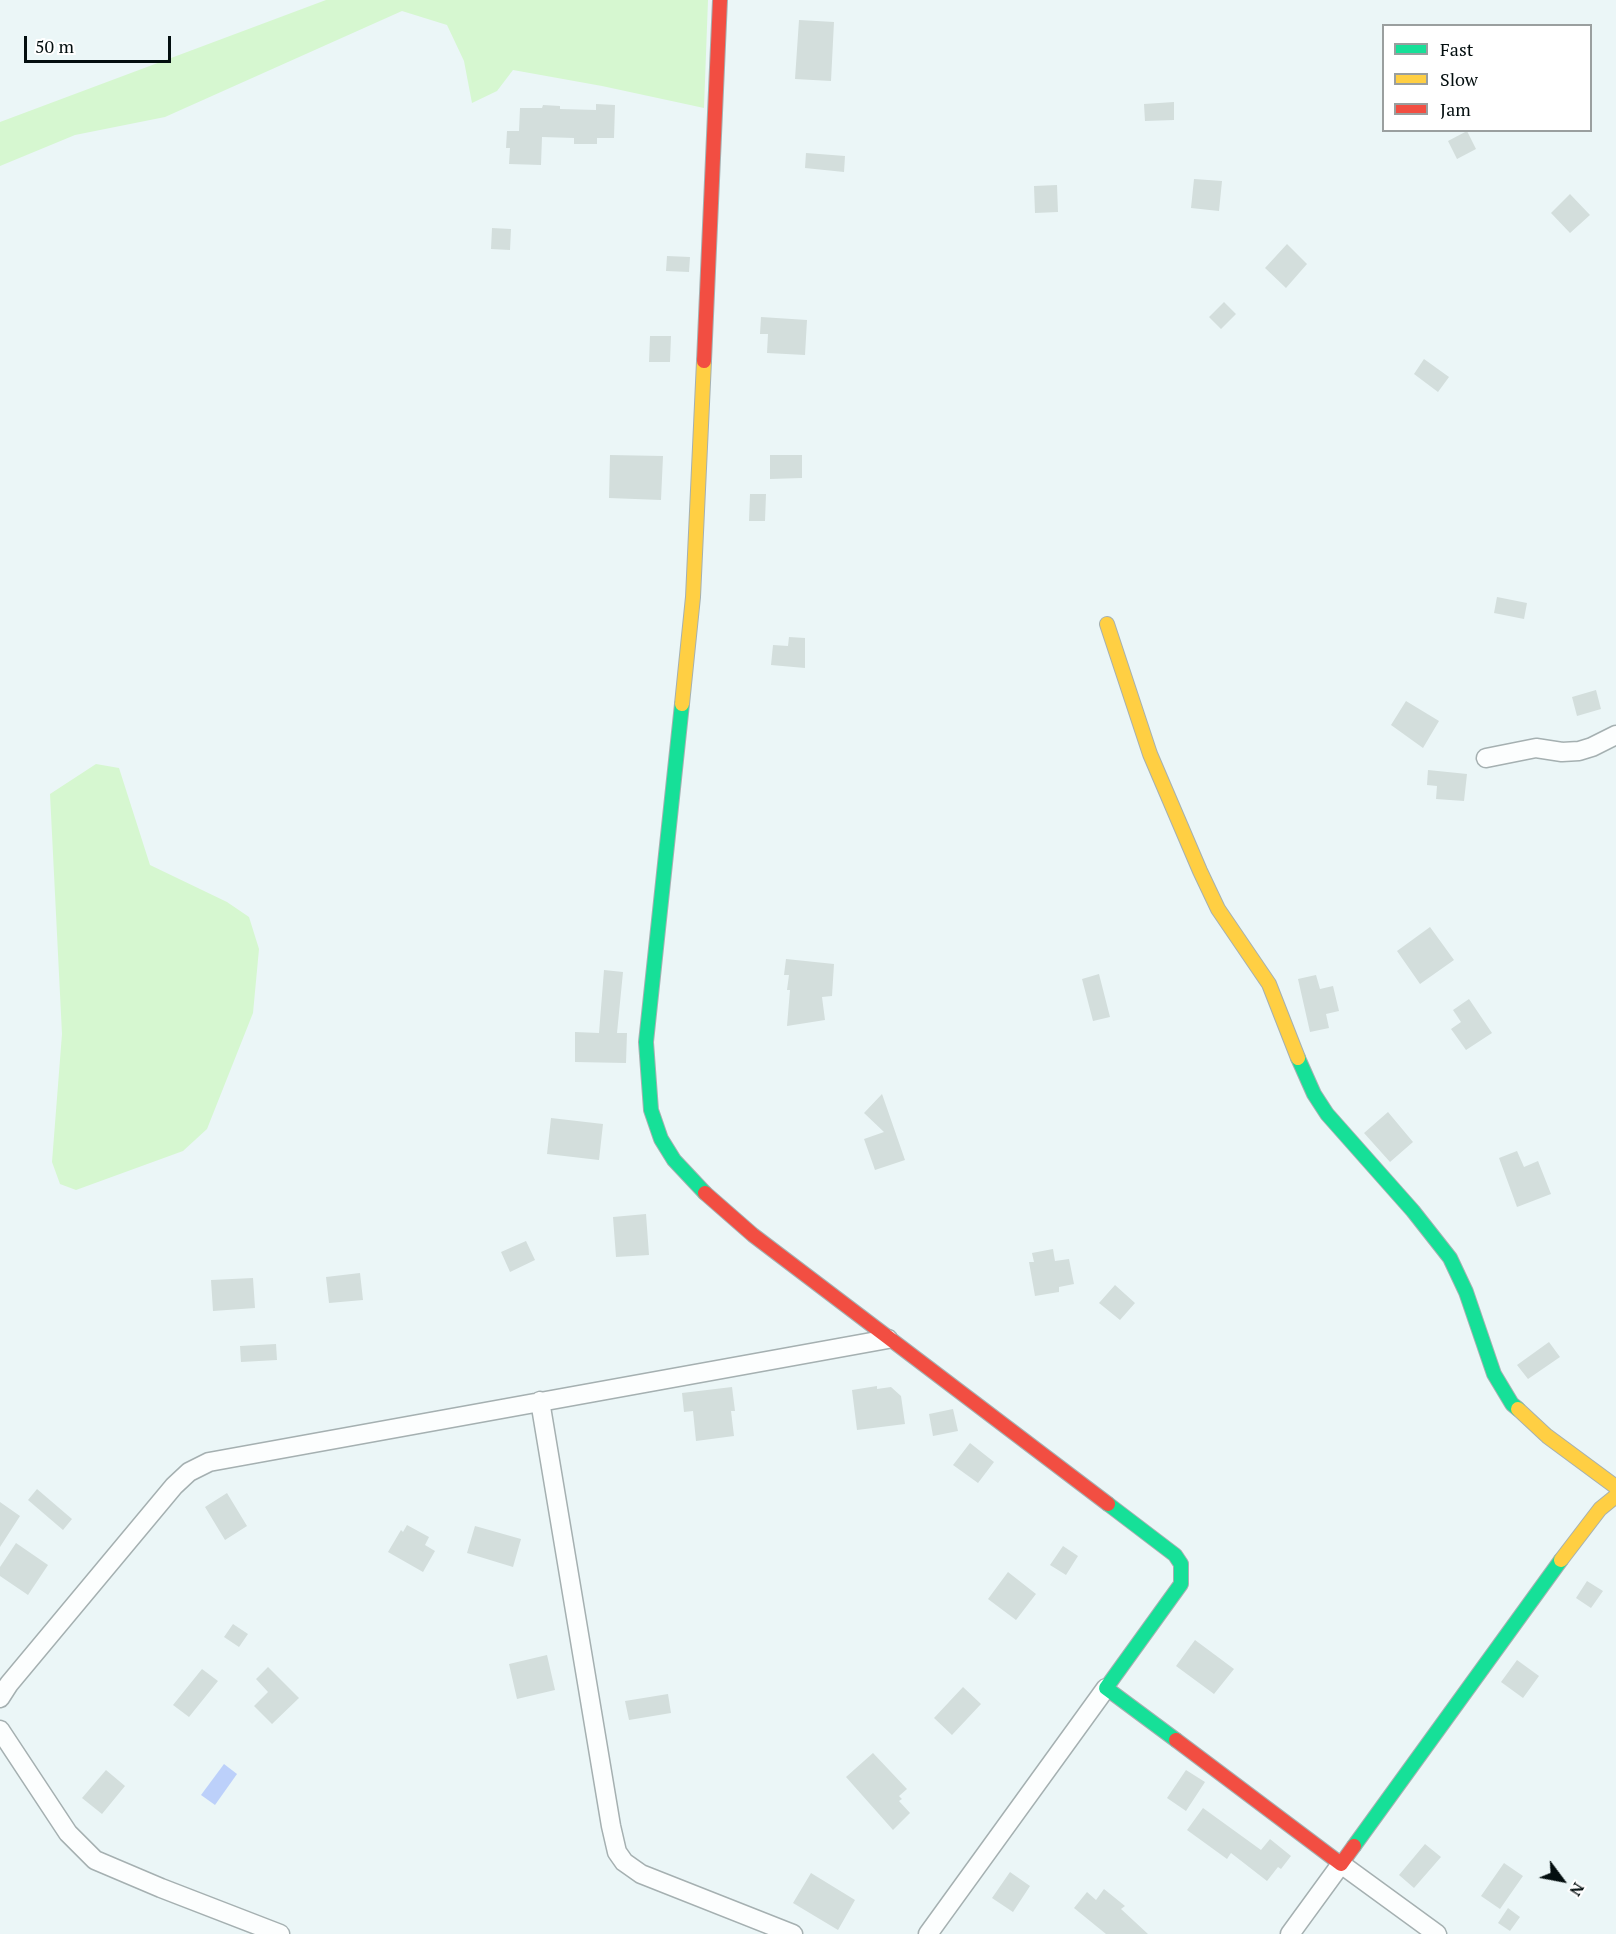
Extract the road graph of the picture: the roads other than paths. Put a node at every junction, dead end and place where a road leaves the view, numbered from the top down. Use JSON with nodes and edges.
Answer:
{"nodes":[{"id":1,"x":720,"y":0,"type":"edge"},
{"id":2,"x":1107,"y":624,"type":"dead end"},
{"id":3,"x":1616,"y":735,"type":"edge"},
{"id":4,"x":1486,"y":758,"type":"dead end"},
{"id":5,"x":888,"y":1339,"type":"junction"},
{"id":6,"x":540,"y":1401,"type":"junction"},
{"id":7,"x":1616,"y":1487,"type":"edge"},
{"id":8,"x":1616,"y":1496,"type":"edge"},
{"id":9,"x":1106,"y":1688,"type":"junction"},
{"id":10,"x":0,"y":1698,"type":"edge"},
{"id":11,"x":0,"y":1730,"type":"edge"},
{"id":12,"x":1341,"y":1864,"type":"junction"},
{"id":13,"x":280,"y":1934,"type":"edge"},
{"id":14,"x":793,"y":1934,"type":"edge"},
{"id":15,"x":928,"y":1934,"type":"edge"},
{"id":16,"x":1290,"y":1934,"type":"edge"},
{"id":17,"x":1437,"y":1934,"type":"edge"}],
"edges":[{"from":1,"to":5,"type":"street"},
{"from":2,"to":7,"type":"street"},
{"from":3,"to":4,"type":"street"},
{"from":5,"to":6,"type":"street"},
{"from":5,"to":9,"type":"street"},
{"from":6,"to":10,"type":"street"},
{"from":6,"to":14,"type":"street"},
{"from":8,"to":12,"type":"street"},
{"from":9,"to":12,"type":"street"},
{"from":9,"to":15,"type":"street"},
{"from":11,"to":13,"type":"street"},
{"from":12,"to":16,"type":"street"},
{"from":12,"to":17,"type":"street"}]}
